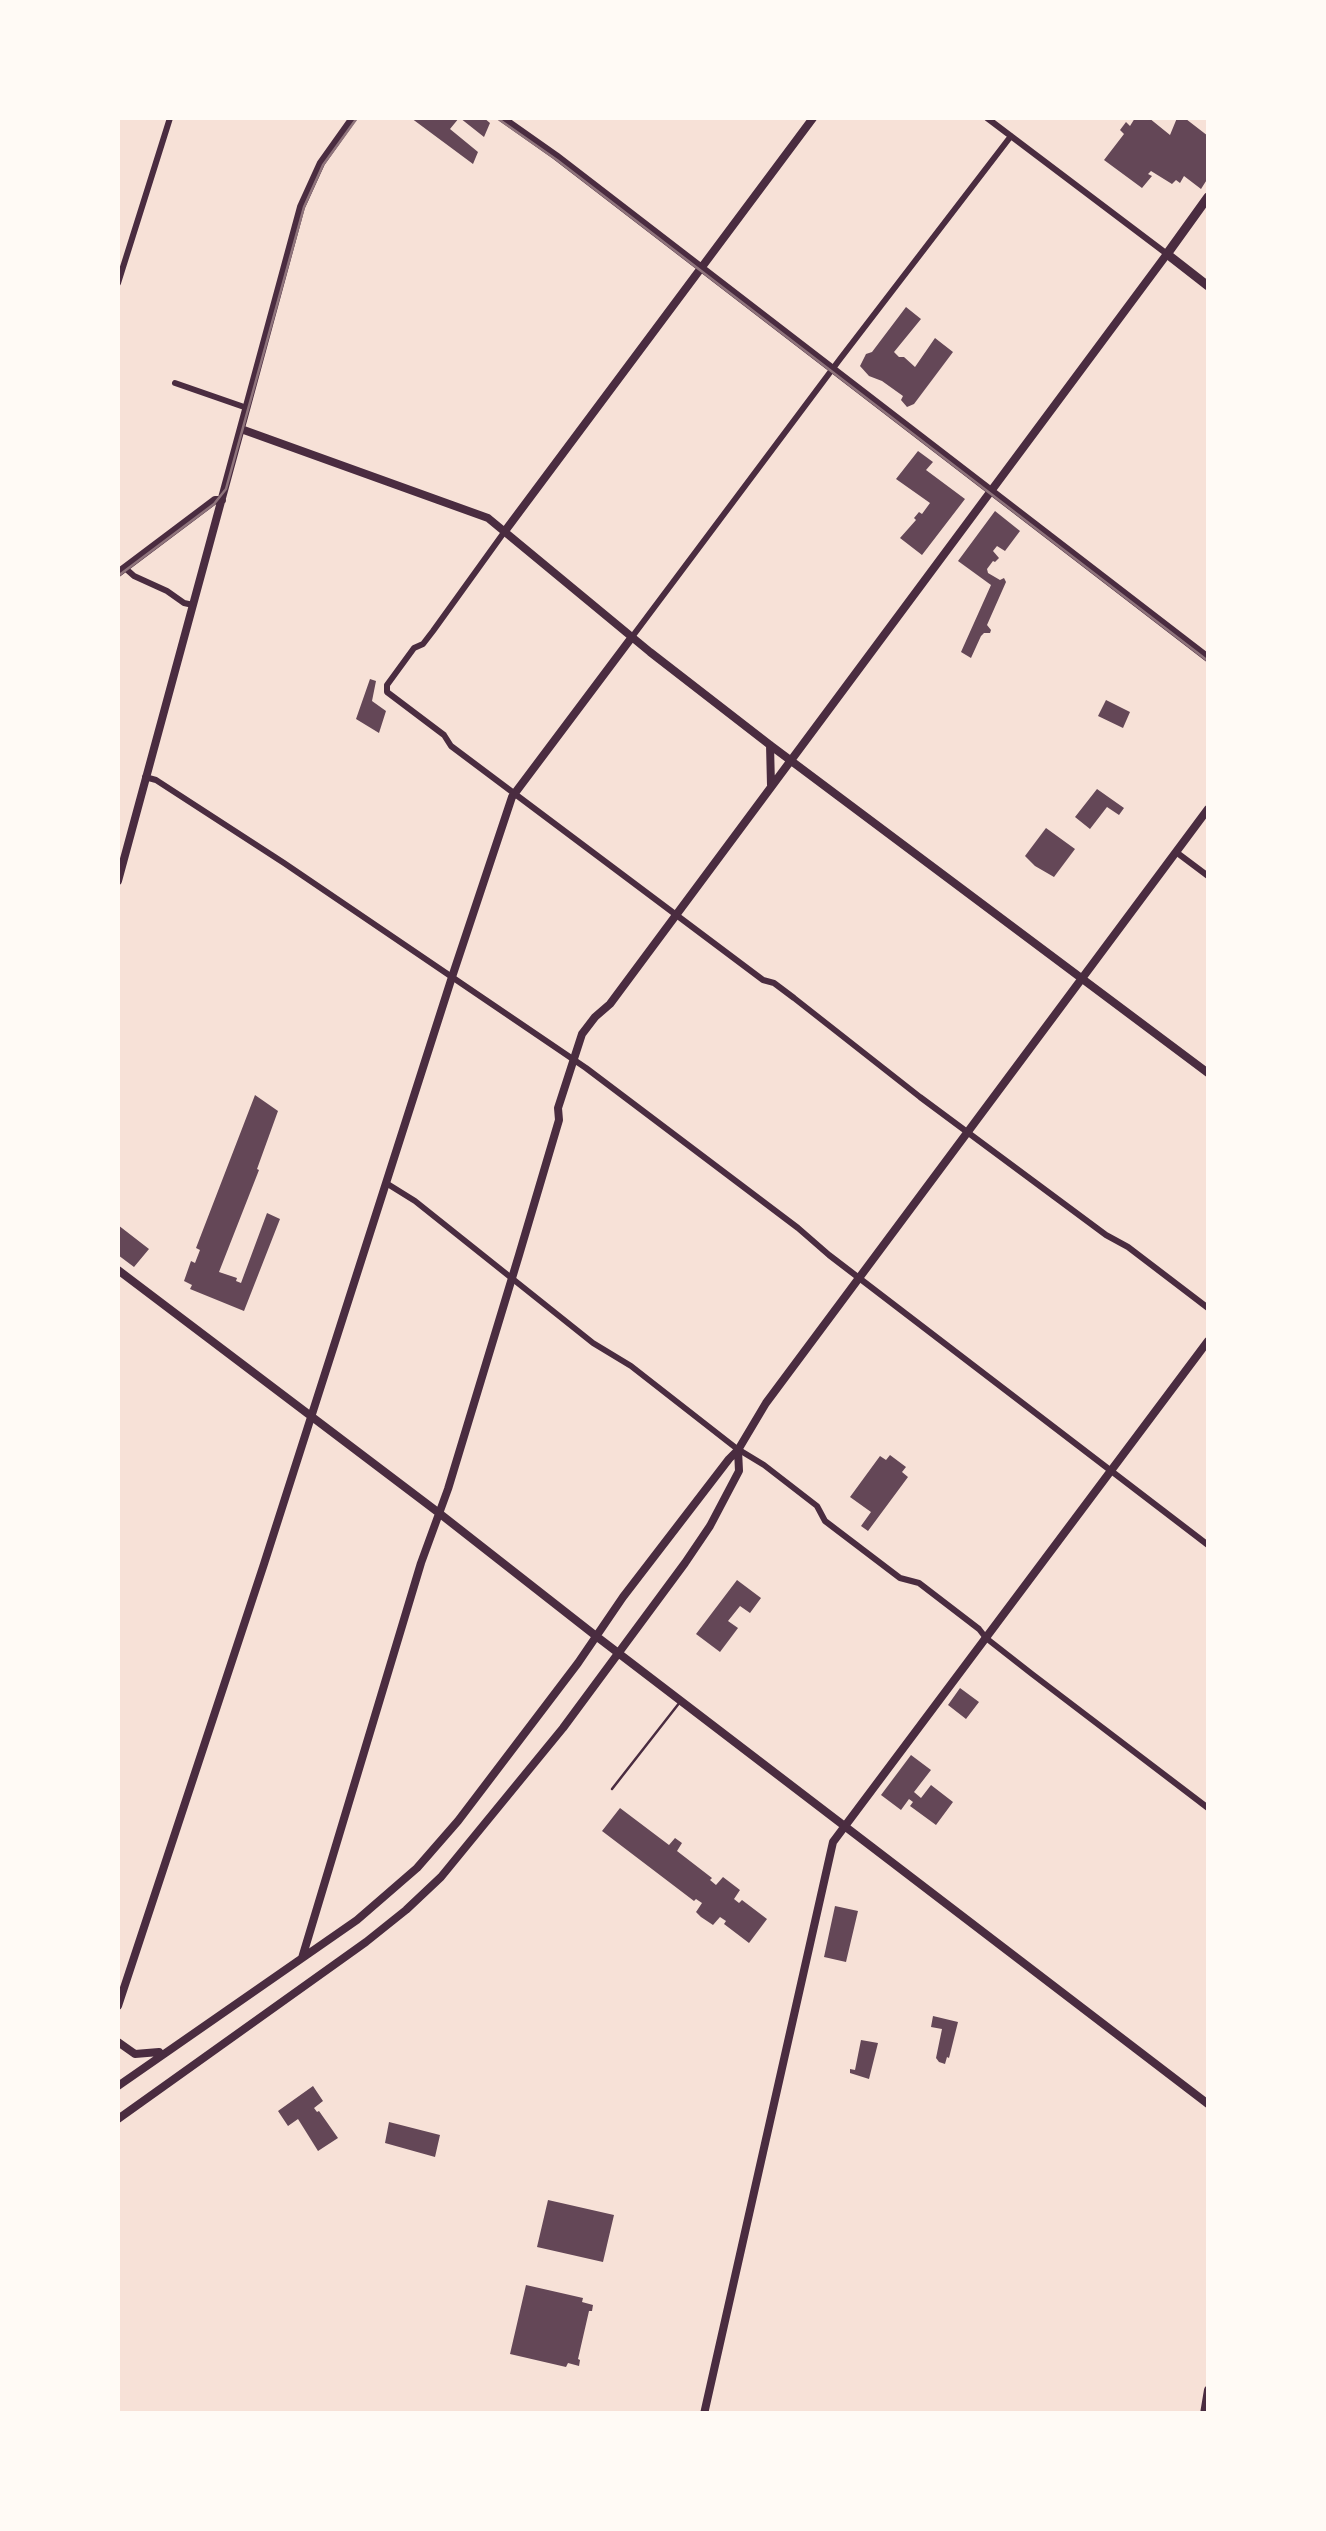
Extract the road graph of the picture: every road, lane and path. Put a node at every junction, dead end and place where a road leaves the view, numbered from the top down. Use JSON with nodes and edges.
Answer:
{"nodes":[{"id":1,"x":170,"y":118,"type":"edge"},
{"id":2,"x":353,"y":118,"type":"edge"},
{"id":3,"x":502,"y":118,"type":"edge"},
{"id":4,"x":813,"y":118,"type":"edge"},
{"id":5,"x":987,"y":118,"type":"edge"},
{"id":6,"x":1011,"y":136,"type":"junction"},
{"id":7,"x":1208,"y":197,"type":"edge"},
{"id":8,"x":1167,"y":254,"type":"junction"},
{"id":9,"x":699,"y":267,"type":"junction"},
{"id":10,"x":118,"y":283,"type":"edge"},
{"id":11,"x":1208,"y":286,"type":"edge"},
{"id":12,"x":833,"y":370,"type":"junction"},
{"id":13,"x":176,"y":383,"type":"dead end"},
{"id":14,"x":247,"y":408,"type":"junction"},
{"id":15,"x":241,"y":430,"type":"junction"},
{"id":16,"x":990,"y":490,"type":"junction"},
{"id":17,"x":222,"y":500,"type":"junction"},
{"id":18,"x":505,"y":531,"type":"junction"},
{"id":19,"x":121,"y":571,"type":"edge"},
{"id":20,"x":193,"y":605,"type":"junction"},
{"id":21,"x":632,"y":637,"type":"junction"},
{"id":22,"x":1208,"y":658,"type":"edge"},
{"id":23,"x":770,"y":745,"type":"junction"},
{"id":24,"x":790,"y":761,"type":"junction"},
{"id":25,"x":146,"y":777,"type":"junction"},
{"id":26,"x":771,"y":787,"type":"junction"},
{"id":27,"x":514,"y":792,"type":"junction"},
{"id":28,"x":1208,"y":808,"type":"edge"},
{"id":29,"x":1176,"y":852,"type":"junction"},
{"id":30,"x":1208,"y":876,"type":"edge"},
{"id":31,"x":118,"y":881,"type":"edge"},
{"id":32,"x":676,"y":914,"type":"junction"},
{"id":33,"x":452,"y":976,"type":"junction"},
{"id":34,"x":1083,"y":978,"type":"junction"},
{"id":35,"x":572,"y":1061,"type":"junction"},
{"id":36,"x":1208,"y":1073,"type":"edge"},
{"id":37,"x":968,"y":1132,"type":"junction"},
{"id":38,"x":386,"y":1183,"type":"junction"},
{"id":39,"x":118,"y":1270,"type":"edge"},
{"id":40,"x":512,"y":1278,"type":"junction"},
{"id":41,"x":859,"y":1278,"type":"junction"},
{"id":42,"x":1208,"y":1308,"type":"edge"},
{"id":43,"x":1208,"y":1341,"type":"edge"},
{"id":44,"x":311,"y":1417,"type":"junction"},
{"id":45,"x":738,"y":1450,"type":"junction"},
{"id":46,"x":1110,"y":1470,"type":"junction"},
{"id":47,"x":439,"y":1513,"type":"junction"},
{"id":48,"x":1208,"y":1545,"type":"edge"},
{"id":49,"x":596,"y":1636,"type":"junction"},
{"id":50,"x":986,"y":1638,"type":"junction"},
{"id":51,"x":619,"y":1654,"type":"junction"},
{"id":52,"x":680,"y":1700,"type":"junction"},
{"id":53,"x":612,"y":1790,"type":"dead end"},
{"id":54,"x":1208,"y":1808,"type":"edge"},
{"id":55,"x":845,"y":1826,"type":"junction"},
{"id":56,"x":302,"y":1958,"type":"junction"},
{"id":57,"x":118,"y":2006,"type":"edge"},
{"id":58,"x":118,"y":2042,"type":"edge"},
{"id":59,"x":168,"y":2050,"type":"junction"},
{"id":60,"x":118,"y":2086,"type":"edge"},
{"id":61,"x":1208,"y":2104,"type":"edge"},
{"id":62,"x":118,"y":2119,"type":"edge"},
{"id":63,"x":1208,"y":2390,"type":"edge"},
{"id":64,"x":704,"y":2414,"type":"edge"},
{"id":65,"x":1204,"y":2414,"type":"edge"}],
"edges":[{"from":1,"to":10,"type":"street"},
{"from":2,"to":14,"type":"street"},
{"from":3,"to":9,"type":"street"},
{"from":4,"to":9,"type":"street"},
{"from":5,"to":6,"type":"street"},
{"from":6,"to":8,"type":"street"},
{"from":6,"to":12,"type":"street"},
{"from":7,"to":8,"type":"main road"},
{"from":8,"to":11,"type":"main road"},
{"from":8,"to":16,"type":"street"},
{"from":9,"to":12,"type":"street"},
{"from":9,"to":18,"type":"street"},
{"from":12,"to":16,"type":"street"},
{"from":12,"to":21,"type":"street"},
{"from":13,"to":14,"type":"street"},
{"from":14,"to":15,"type":"street"},
{"from":15,"to":17,"type":"street"},
{"from":15,"to":18,"type":"street"},
{"from":16,"to":22,"type":"street"},
{"from":16,"to":24,"type":"street"},
{"from":17,"to":19,"type":"street"},
{"from":17,"to":20,"type":"street"},
{"from":18,"to":21,"type":"street"},
{"from":18,"to":27,"type":"street"},
{"from":19,"to":20,"type":"street"},
{"from":20,"to":25,"type":"street"},
{"from":21,"to":23,"type":"street"},
{"from":21,"to":27,"type":"street"},
{"from":23,"to":24,"type":"street"},
{"from":23,"to":26,"type":"street"},
{"from":24,"to":26,"type":"street"},
{"from":24,"to":34,"type":"street"},
{"from":25,"to":31,"type":"street"},
{"from":25,"to":33,"type":"street"},
{"from":26,"to":32,"type":"street"},
{"from":27,"to":32,"type":"street"},
{"from":27,"to":33,"type":"street"},
{"from":28,"to":29,"type":"street"},
{"from":29,"to":30,"type":"street"},
{"from":29,"to":34,"type":"street"},
{"from":32,"to":35,"type":"street"},
{"from":32,"to":37,"type":"street"},
{"from":33,"to":35,"type":"street"},
{"from":33,"to":38,"type":"street"},
{"from":34,"to":36,"type":"street"},
{"from":34,"to":37,"type":"street"},
{"from":35,"to":40,"type":"street"},
{"from":35,"to":41,"type":"street"},
{"from":37,"to":41,"type":"street"},
{"from":37,"to":42,"type":"street"},
{"from":38,"to":40,"type":"street"},
{"from":38,"to":44,"type":"street"},
{"from":39,"to":44,"type":"street"},
{"from":40,"to":45,"type":"street"},
{"from":40,"to":47,"type":"street"},
{"from":41,"to":45,"type":"street"},
{"from":41,"to":46,"type":"street"},
{"from":43,"to":46,"type":"street"},
{"from":44,"to":47,"type":"street"},
{"from":44,"to":57,"type":"street"},
{"from":45,"to":49,"type":"street"},
{"from":45,"to":50,"type":"street"},
{"from":45,"to":51,"type":"street"},
{"from":46,"to":48,"type":"street"},
{"from":46,"to":50,"type":"street"},
{"from":47,"to":49,"type":"street"},
{"from":47,"to":56,"type":"street"},
{"from":49,"to":51,"type":"street"},
{"from":49,"to":56,"type":"street"},
{"from":50,"to":54,"type":"street"},
{"from":50,"to":55,"type":"street"},
{"from":51,"to":52,"type":"street"},
{"from":51,"to":62,"type":"street"},
{"from":52,"to":53,"type":"lane"},
{"from":52,"to":55,"type":"street"},
{"from":55,"to":61,"type":"street"},
{"from":55,"to":64,"type":"street"},
{"from":56,"to":59,"type":"street"},
{"from":58,"to":59,"type":"street"},
{"from":59,"to":60,"type":"street"},
{"from":63,"to":65,"type":"street"}]}
